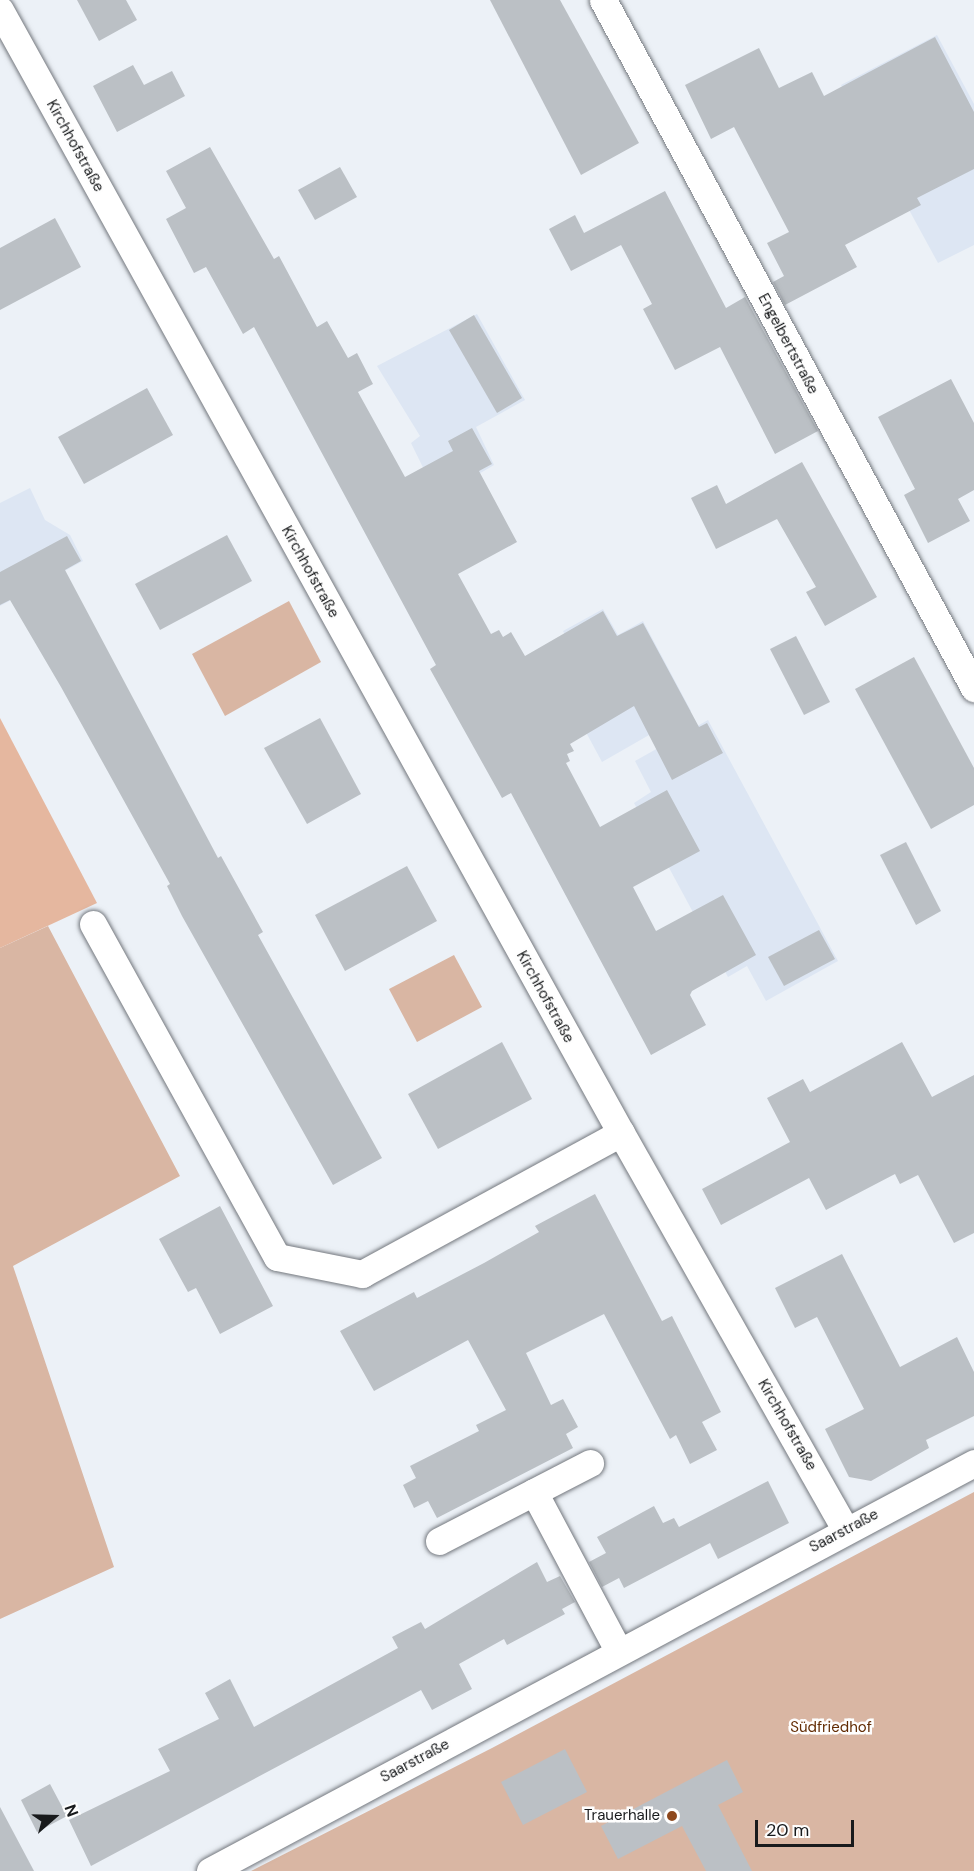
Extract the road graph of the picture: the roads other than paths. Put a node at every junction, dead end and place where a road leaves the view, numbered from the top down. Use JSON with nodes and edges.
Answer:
{"nodes":[{"id":1,"x":603,"y":0,"type":"edge"},
{"id":2,"x":0,"y":10,"type":"edge"},
{"id":3,"x":974,"y":688,"type":"edge"},
{"id":4,"x":93,"y":924,"type":"dead end"},
{"id":5,"x":621,"y":1133,"type":"junction"},
{"id":6,"x":590,"y":1463,"type":"dead end"},
{"id":7,"x":974,"y":1463,"type":"edge"},
{"id":8,"x":534,"y":1492,"type":"junction"},
{"id":9,"x":846,"y":1530,"type":"junction"},
{"id":10,"x":439,"y":1541,"type":"dead end"},
{"id":11,"x":619,"y":1652,"type":"junction"},
{"id":12,"x":210,"y":1871,"type":"edge"}],
"edges":[{"from":1,"to":3,"type":"street","name":"Engelbertstraße"},
{"from":2,"to":5,"type":"street","name":"Kirchhofstraße"},
{"from":4,"to":5,"type":"street"},
{"from":5,"to":9,"type":"street","name":"Kirchhofstraße"},
{"from":6,"to":8,"type":"street"},
{"from":7,"to":9,"type":"street","name":"Saarstraße"},
{"from":8,"to":10,"type":"street"},
{"from":8,"to":11,"type":"street"},
{"from":9,"to":11,"type":"street","name":"Saarstraße"},
{"from":11,"to":12,"type":"street","name":"Saarstraße"}]}
